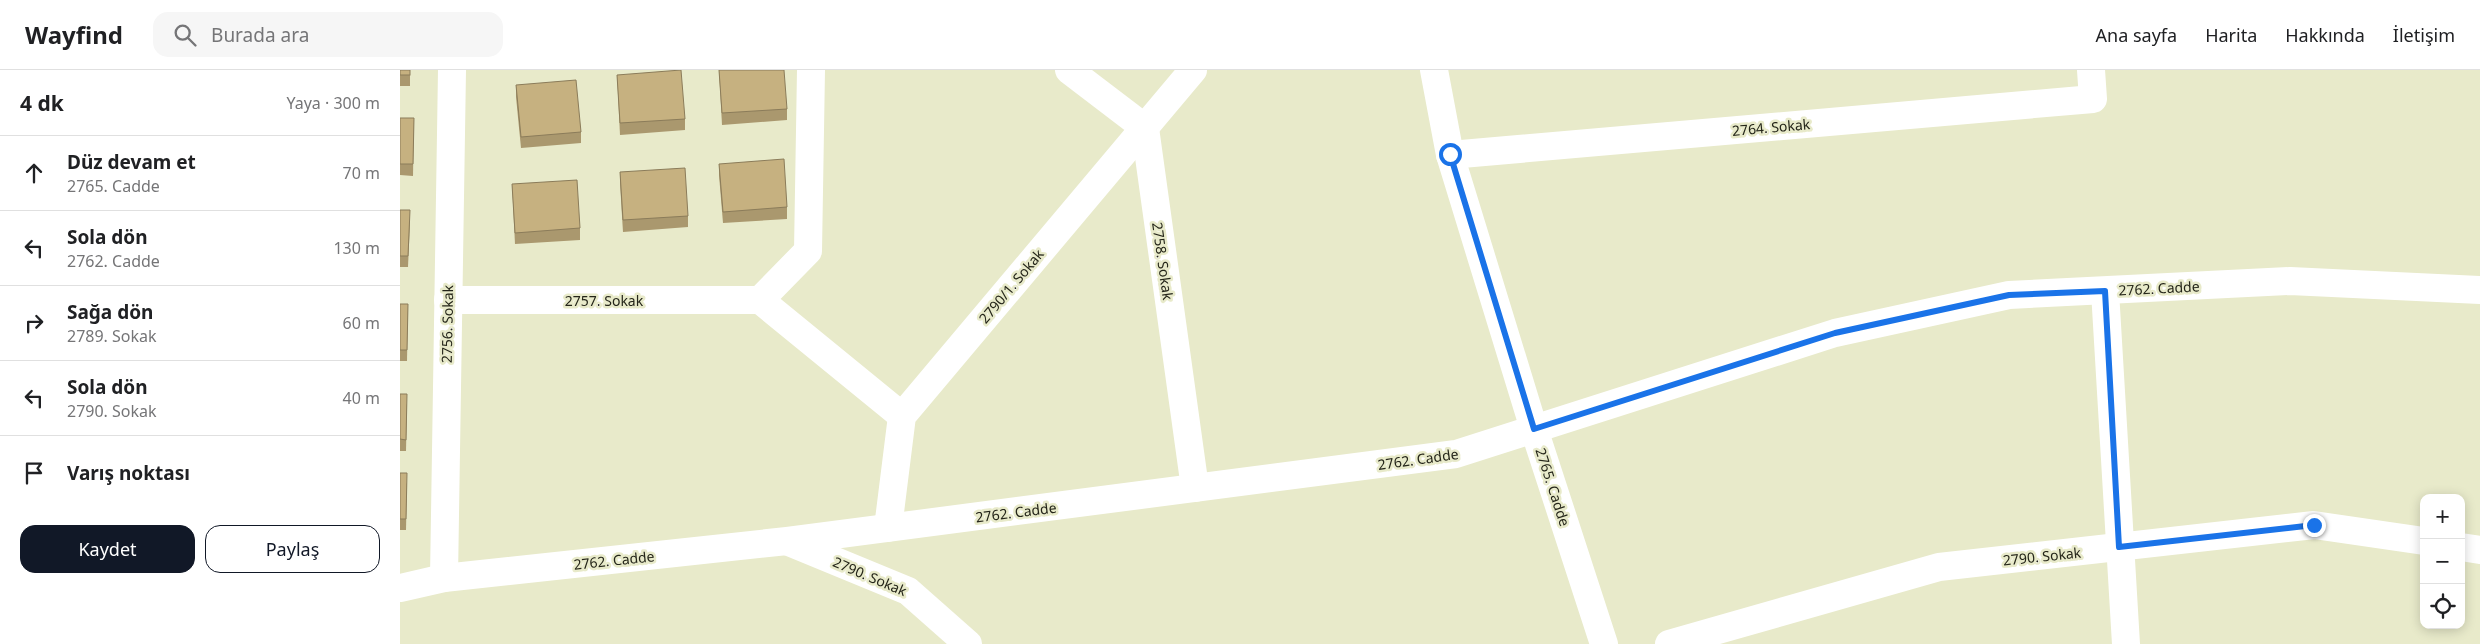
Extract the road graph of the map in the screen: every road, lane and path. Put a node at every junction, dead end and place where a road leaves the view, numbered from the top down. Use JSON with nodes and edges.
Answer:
{"nodes":[{"id":1,"x":452,"y":70,"type":"edge"},
{"id":2,"x":811,"y":70,"type":"edge"},
{"id":3,"x":1068,"y":70,"type":"edge"},
{"id":4,"x":1193,"y":70,"type":"edge"},
{"id":5,"x":1434,"y":70,"type":"edge"},
{"id":6,"x":2091,"y":70,"type":"edge"},
{"id":7,"x":1145,"y":128,"type":"junction"},
{"id":8,"x":1450,"y":154,"type":"junction"},
{"id":9,"x":2480,"y":290,"type":"edge"},
{"id":10,"x":2105,"y":291,"type":"junction"},
{"id":11,"x":448,"y":300,"type":"junction"},
{"id":12,"x":760,"y":300,"type":"junction"},
{"id":13,"x":902,"y":416,"type":"junction"},
{"id":14,"x":1534,"y":429,"type":"junction"},
{"id":15,"x":1195,"y":488,"type":"junction"},
{"id":16,"x":888,"y":528,"type":"junction"},
{"id":17,"x":2420,"y":540,"type":"edge"},
{"id":18,"x":787,"y":541,"type":"junction"},
{"id":19,"x":2119,"y":547,"type":"junction"},
{"id":20,"x":2465,"y":548,"type":"edge"},
{"id":21,"x":2480,"y":550,"type":"edge"},
{"id":22,"x":444,"y":578,"type":"junction"},
{"id":23,"x":400,"y":588,"type":"edge"},
{"id":24,"x":968,"y":644,"type":"edge"},
{"id":25,"x":1604,"y":644,"type":"edge"},
{"id":26,"x":1669,"y":644,"type":"edge"},
{"id":27,"x":2126,"y":644,"type":"edge"}],
"edges":[{"from":1,"to":11,"type":"street","name":"2756. Sokak"},
{"from":2,"to":12,"type":"street"},
{"from":3,"to":7,"type":"street"},
{"from":4,"to":7,"type":"street","name":"2790/1. Sokak"},
{"from":5,"to":8,"type":"street","name":"2765. Cadde"},
{"from":6,"to":8,"type":"street","name":"2764. Sokak"},
{"from":7,"to":13,"type":"street","name":"2790/1. Sokak"},
{"from":7,"to":15,"type":"street","name":"2758. Sokak"},
{"from":8,"to":14,"type":"street","name":"2765. Cadde"},
{"from":9,"to":10,"type":"street","name":"2762. Cadde"},
{"from":10,"to":14,"type":"street","name":"2762. Cadde"},
{"from":10,"to":19,"type":"street"},
{"from":11,"to":12,"type":"street","name":"2757. Sokak"},
{"from":11,"to":22,"type":"street","name":"2756. Sokak"},
{"from":12,"to":13,"type":"street"},
{"from":13,"to":16,"type":"street"},
{"from":14,"to":15,"type":"street","name":"2762. Cadde"},
{"from":14,"to":25,"type":"street","name":"2765. Cadde"},
{"from":15,"to":16,"type":"street","name":"2762. Cadde"},
{"from":16,"to":18,"type":"street","name":"2762. Cadde"},
{"from":17,"to":19,"type":"street","name":"2790. Sokak"},
{"from":18,"to":22,"type":"street","name":"2762. Cadde"},
{"from":18,"to":24,"type":"street","name":"2790. Sokak"},
{"from":19,"to":26,"type":"street","name":"2790. Sokak"},
{"from":19,"to":27,"type":"street"},
{"from":20,"to":21,"type":"street"},
{"from":22,"to":23,"type":"street","name":"2762. Cadde"}]}
